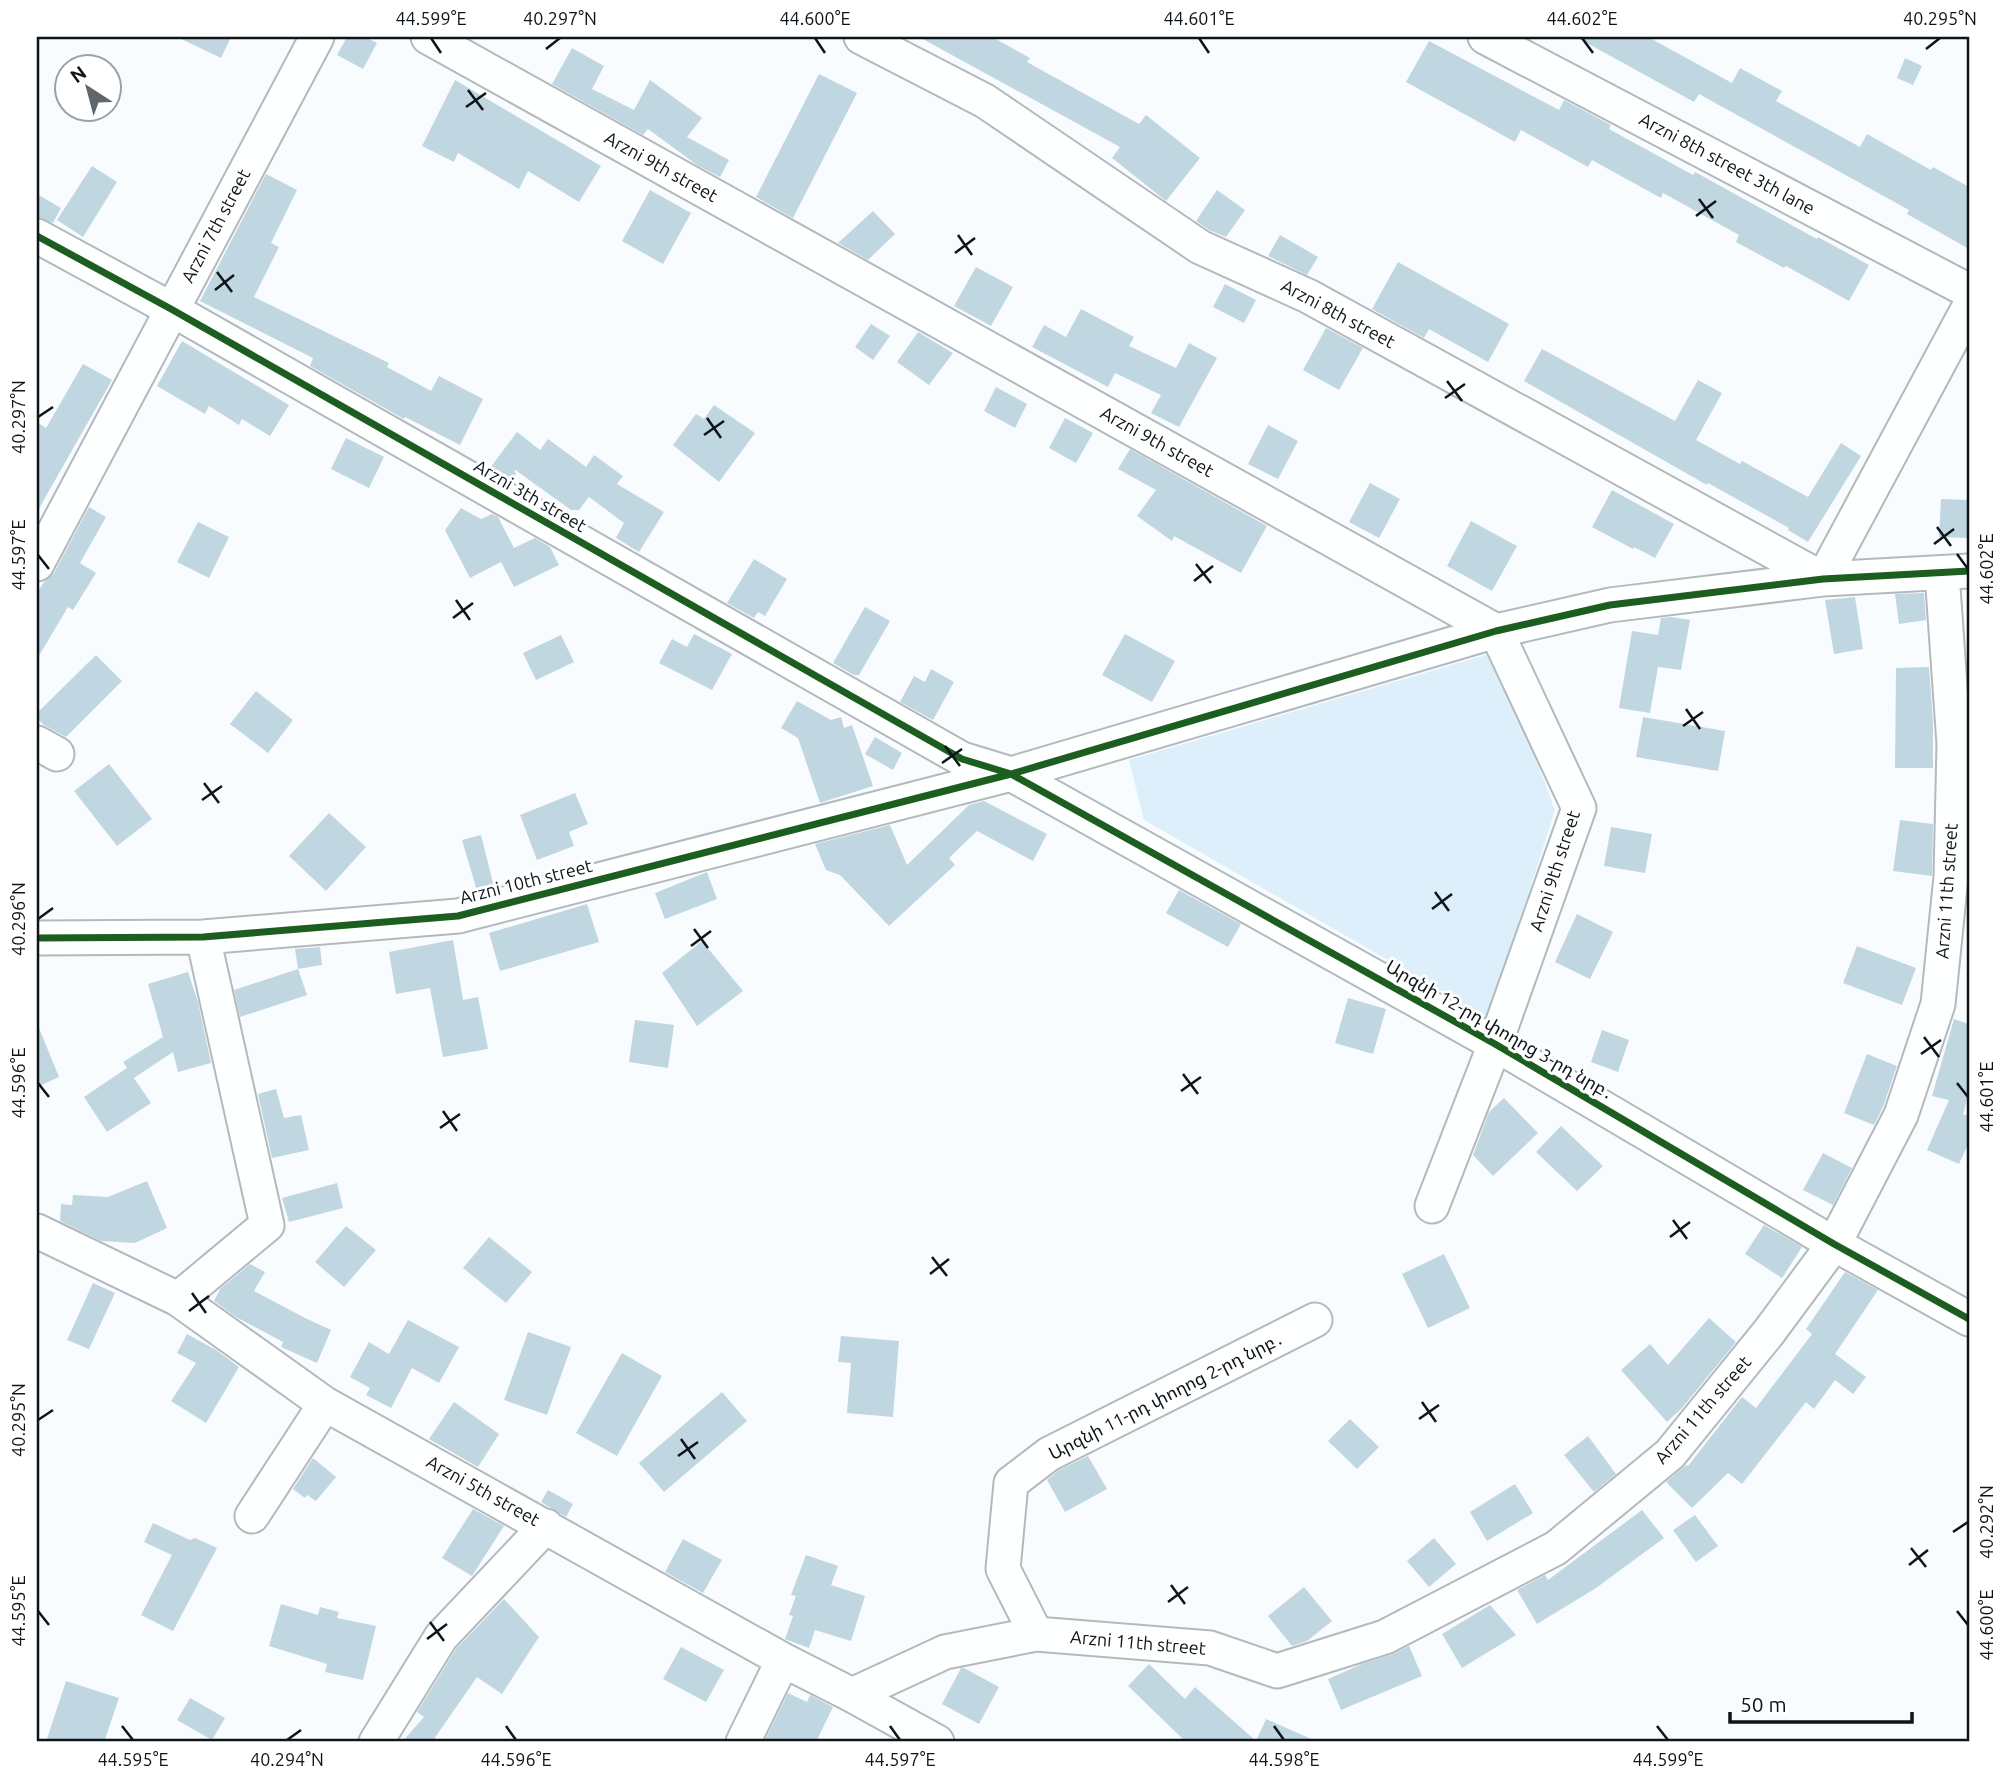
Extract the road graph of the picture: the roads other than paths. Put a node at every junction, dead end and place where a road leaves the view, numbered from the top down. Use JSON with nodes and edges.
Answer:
{"nodes":[{"id":1,"x":317,"y":37,"type":"edge"},
{"id":2,"x":428,"y":37,"type":"edge"},
{"id":3,"x":861,"y":37,"type":"edge"},
{"id":4,"x":1485,"y":37,"type":"edge"},
{"id":5,"x":37,"y":236,"type":"edge"},
{"id":6,"x":1969,"y":291,"type":"edge"},
{"id":7,"x":1969,"y":307,"type":"edge"},
{"id":8,"x":171,"y":309,"type":"junction"},
{"id":9,"x":37,"y":564,"type":"edge"},
{"id":10,"x":1956,"y":572,"type":"edge"},
{"id":11,"x":1823,"y":579,"type":"junction"},
{"id":12,"x":1496,"y":631,"type":"junction"},
{"id":13,"x":1011,"y":774,"type":"junction"},
{"id":14,"x":203,"y":937,"type":"junction"},
{"id":15,"x":37,"y":938,"type":"edge"},
{"id":16,"x":1495,"y":1044,"type":"junction"},
{"id":17,"x":1432,"y":1206,"type":"dead end"},
{"id":18,"x":37,"y":1231,"type":"edge"},
{"id":19,"x":1834,"y":1244,"type":"junction"},
{"id":20,"x":178,"y":1299,"type":"junction"},
{"id":21,"x":1969,"y":1319,"type":"edge"},
{"id":22,"x":1315,"y":1320,"type":"dead end"},
{"id":23,"x":325,"y":1404,"type":"junction"},
{"id":24,"x":252,"y":1516,"type":"dead end"},
{"id":25,"x":546,"y":1526,"type":"junction"},
{"id":26,"x":1036,"y":1633,"type":"junction"},
{"id":27,"x":783,"y":1660,"type":"junction"},
{"id":28,"x":852,"y":1695,"type":"junction"},
{"id":29,"x":376,"y":1742,"type":"edge"},
{"id":30,"x":743,"y":1742,"type":"edge"},
{"id":31,"x":937,"y":1742,"type":"edge"}],
"edges":[{"from":1,"to":8,"type":"street","name":"Arzni 7th street"},
{"from":2,"to":12,"type":"street","name":"Arzni 9th street"},
{"from":3,"to":11,"type":"street","name":"Arzni 8th street"},
{"from":4,"to":6,"type":"street","name":"Arzni 8th street 3th lane"},
{"from":5,"to":8,"type":"street","name":"Arzni 3th street"},
{"from":7,"to":11,"type":"street"},
{"from":8,"to":9,"type":"street","name":"Arzni 7th street"},
{"from":8,"to":13,"type":"street","name":"Arzni 3th street"},
{"from":10,"to":11,"type":"street","name":"Arzni 10th street"},
{"from":10,"to":19,"type":"street","name":"Arzni 11th street"},
{"from":11,"to":12,"type":"street","name":"Arzni 10th street"},
{"from":12,"to":13,"type":"street","name":"Arzni 10th street"},
{"from":12,"to":16,"type":"street","name":"Arzni 9th street"},
{"from":13,"to":14,"type":"street","name":"Arzni 10th street"},
{"from":13,"to":16,"type":"street","name":"Արզնի 12-րդ փողոց 3-րդ նրբ․"},
{"from":14,"to":15,"type":"street","name":"Arzni 10th street"},
{"from":14,"to":20,"type":"street"},
{"from":16,"to":17,"type":"street","name":"Arzni 9th street"},
{"from":16,"to":19,"type":"street","name":"Արզնի 12-րդ փողոց 3-րդ նրբ․"},
{"from":18,"to":20,"type":"street","name":"Arzni 5th street"},
{"from":19,"to":21,"type":"street","name":"Արզնի 12-րդ փողոց 3-րդ նրբ․"},
{"from":19,"to":26,"type":"street","name":"Arzni 11th street"},
{"from":20,"to":23,"type":"street","name":"Arzni 5th street"},
{"from":22,"to":26,"type":"street","name":"Արզնի 11-րդ փողոց 2-րդ նրբ․"},
{"from":23,"to":24,"type":"street"},
{"from":23,"to":25,"type":"street","name":"Arzni 5th street"},
{"from":25,"to":27,"type":"street","name":"Arzni 5th street"},
{"from":25,"to":29,"type":"street"},
{"from":26,"to":28,"type":"street","name":"Arzni 11th street"},
{"from":27,"to":28,"type":"street","name":"Arzni 5th street"},
{"from":27,"to":30,"type":"street"},
{"from":28,"to":31,"type":"street","name":"Arzni 5th street"}]}
